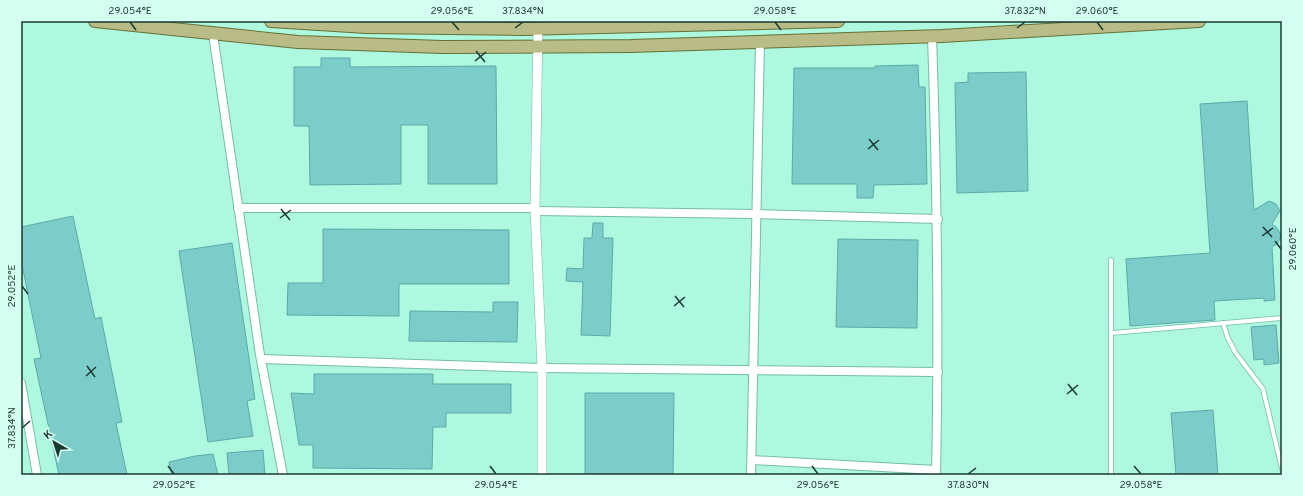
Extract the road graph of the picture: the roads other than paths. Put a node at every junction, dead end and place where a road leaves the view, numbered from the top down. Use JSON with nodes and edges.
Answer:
{"nodes":[{"id":1,"x":95,"y":21,"type":"edge"},
{"id":2,"x":271,"y":21,"type":"edge"},
{"id":3,"x":838,"y":21,"type":"edge"},
{"id":4,"x":1199,"y":21,"type":"edge"},
{"id":5,"x":538,"y":25,"type":"edge"},
{"id":6,"x":212,"y":34,"type":"junction"},
{"id":7,"x":932,"y":36,"type":"junction"},
{"id":8,"x":760,"y":42,"type":"junction"},
{"id":9,"x":537,"y":47,"type":"junction"},
{"id":10,"x":238,"y":208,"type":"junction"},
{"id":11,"x":535,"y":210,"type":"junction"},
{"id":12,"x":757,"y":214,"type":"junction"},
{"id":13,"x":938,"y":219,"type":"junction"},
{"id":14,"x":1111,"y":260,"type":"dead end"},
{"id":15,"x":1282,"y":318,"type":"edge"},
{"id":16,"x":1223,"y":323,"type":"junction"},
{"id":17,"x":1112,"y":333,"type":"junction"},
{"id":18,"x":261,"y":359,"type":"junction"},
{"id":19,"x":542,"y":368,"type":"junction"},
{"id":20,"x":754,"y":370,"type":"junction"},
{"id":21,"x":938,"y":372,"type":"junction"},
{"id":22,"x":21,"y":383,"type":"edge"},
{"id":23,"x":752,"y":460,"type":"junction"},
{"id":24,"x":1282,"y":469,"type":"edge"},
{"id":25,"x":936,"y":472,"type":"edge"},
{"id":26,"x":37,"y":475,"type":"edge"},
{"id":27,"x":283,"y":475,"type":"edge"},
{"id":28,"x":542,"y":475,"type":"edge"},
{"id":29,"x":751,"y":475,"type":"edge"},
{"id":30,"x":1111,"y":475,"type":"edge"}],
"edges":[{"from":1,"to":6,"type":"main road"},
{"from":2,"to":5,"type":"main road"},
{"from":3,"to":5,"type":"main road"},
{"from":4,"to":7,"type":"main road"},
{"from":5,"to":9,"type":"street"},
{"from":6,"to":9,"type":"main road"},
{"from":6,"to":10,"type":"street"},
{"from":7,"to":8,"type":"main road"},
{"from":7,"to":13,"type":"street"},
{"from":8,"to":9,"type":"main road"},
{"from":8,"to":12,"type":"street"},
{"from":9,"to":11,"type":"street"},
{"from":10,"to":11,"type":"street"},
{"from":10,"to":18,"type":"street"},
{"from":11,"to":12,"type":"street"},
{"from":11,"to":19,"type":"street"},
{"from":12,"to":13,"type":"street"},
{"from":12,"to":20,"type":"street"},
{"from":13,"to":21,"type":"street"},
{"from":14,"to":17,"type":"lane"},
{"from":15,"to":16,"type":"lane"},
{"from":16,"to":17,"type":"lane"},
{"from":16,"to":24,"type":"lane"},
{"from":17,"to":30,"type":"lane"},
{"from":18,"to":19,"type":"street"},
{"from":18,"to":27,"type":"street"},
{"from":19,"to":20,"type":"street"},
{"from":19,"to":28,"type":"street"},
{"from":20,"to":21,"type":"street"},
{"from":20,"to":23,"type":"street"},
{"from":21,"to":25,"type":"street"},
{"from":22,"to":26,"type":"street"},
{"from":23,"to":25,"type":"street"},
{"from":23,"to":29,"type":"street"}]}
